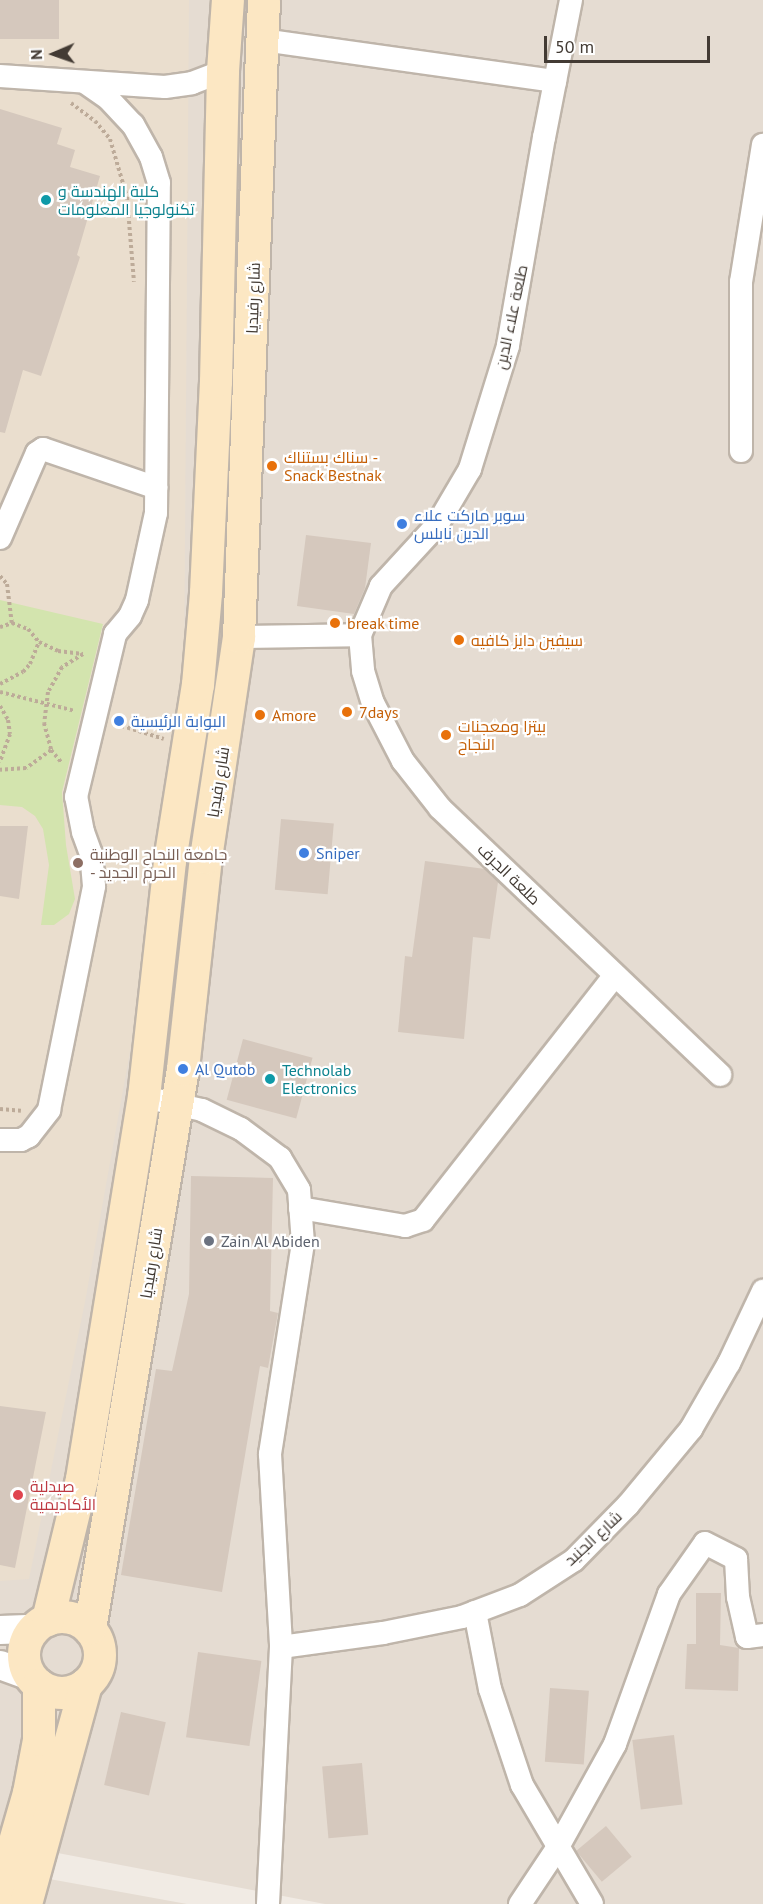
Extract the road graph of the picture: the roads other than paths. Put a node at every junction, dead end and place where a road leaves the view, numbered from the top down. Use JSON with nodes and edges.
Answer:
{"nodes":[{"id":1,"x":228,"y":0,"type":"edge"},
{"id":2,"x":264,"y":0,"type":"edge"},
{"id":3,"x":571,"y":0,"type":"edge"},
{"id":4,"x":262,"y":40,"type":"junction"},
{"id":5,"x":223,"y":71,"type":"junction"},
{"id":6,"x":0,"y":76,"type":"edge"},
{"id":7,"x":555,"y":81,"type":"junction"},
{"id":8,"x":85,"y":82,"type":"junction"},
{"id":9,"x":763,"y":145,"type":"edge"},
{"id":10,"x":741,"y":451,"type":"dead end"},
{"id":11,"x":157,"y":488,"type":"junction"},
{"id":12,"x":0,"y":538,"type":"edge"},
{"id":13,"x":360,"y":635,"type":"junction"},
{"id":14,"x":239,"y":637,"type":"junction"},
{"id":15,"x":615,"y":975,"type":"junction"},
{"id":16,"x":720,"y":1076,"type":"dead end"},
{"id":17,"x":144,"y":1097,"type":"junction"},
{"id":18,"x":177,"y":1103,"type":"junction"},
{"id":19,"x":0,"y":1140,"type":"edge"},
{"id":20,"x":300,"y":1208,"type":"junction"},
{"id":21,"x":763,"y":1291,"type":"edge"},
{"id":22,"x":475,"y":1612,"type":"junction"},
{"id":23,"x":41,"y":1625,"type":"junction"},
{"id":24,"x":0,"y":1629,"type":"edge"},
{"id":25,"x":90,"y":1629,"type":"junction"},
{"id":26,"x":763,"y":1635,"type":"edge"},
{"id":27,"x":281,"y":1647,"type":"junction"},
{"id":28,"x":0,"y":1665,"type":"edge"},
{"id":29,"x":35,"y":1681,"type":"junction"},
{"id":30,"x":86,"y":1684,"type":"junction"},
{"id":31,"x":558,"y":1847,"type":"junction"},
{"id":32,"x":0,"y":1894,"type":"edge"},
{"id":33,"x":26,"y":1904,"type":"edge"},
{"id":34,"x":268,"y":1904,"type":"edge"},
{"id":35,"x":520,"y":1904,"type":"edge"},
{"id":36,"x":592,"y":1904,"type":"edge"}],
"edges":[{"from":1,"to":5,"type":"main road","name":"شارع رفيديا"},
{"from":2,"to":4,"type":"main road","name":"شارع رفيديا"},
{"from":3,"to":7,"type":"street","name":"طلعة علاء الدين"},
{"from":4,"to":7,"type":"street"},
{"from":4,"to":14,"type":"main road","name":"شارع رفيديا"},
{"from":5,"to":8,"type":"street"},
{"from":5,"to":17,"type":"main road","name":"شارع رفيديا"},
{"from":6,"to":8,"type":"street"},
{"from":7,"to":13,"type":"street","name":"طلعة علاء الدين"},
{"from":8,"to":11,"type":"street"},
{"from":9,"to":10,"type":"street"},
{"from":11,"to":12,"type":"street"},
{"from":11,"to":19,"type":"street"},
{"from":13,"to":14,"type":"street"},
{"from":13,"to":15,"type":"street","name":"طلعة الجرف"},
{"from":14,"to":18,"type":"main road","name":"شارع رفيديا"},
{"from":15,"to":16,"type":"street","name":"طلعة الجرف"},
{"from":15,"to":20,"type":"street"},
{"from":17,"to":18,"type":"street"},
{"from":17,"to":23,"type":"main road","name":"شارع رفيديا"},
{"from":18,"to":20,"type":"street"},
{"from":18,"to":25,"type":"main road","name":"شارع رفيديا"},
{"from":20,"to":27,"type":"street"},
{"from":21,"to":22,"type":"street","name":"شارع الجنيد"},
{"from":22,"to":27,"type":"street","name":"شارع الجنيد"},
{"from":22,"to":31,"type":"street"},
{"from":23,"to":24,"type":"street"},
{"from":23,"to":25,"type":"main road"},
{"from":23,"to":29,"type":"main road"},
{"from":25,"to":30,"type":"main road"},
{"from":26,"to":31,"type":"street"},
{"from":27,"to":34,"type":"street"},
{"from":28,"to":29,"type":"street"},
{"from":29,"to":30,"type":"main road"},
{"from":29,"to":32,"type":"main road"},
{"from":30,"to":33,"type":"main road"},
{"from":31,"to":35,"type":"street"},
{"from":31,"to":36,"type":"street"}]}
